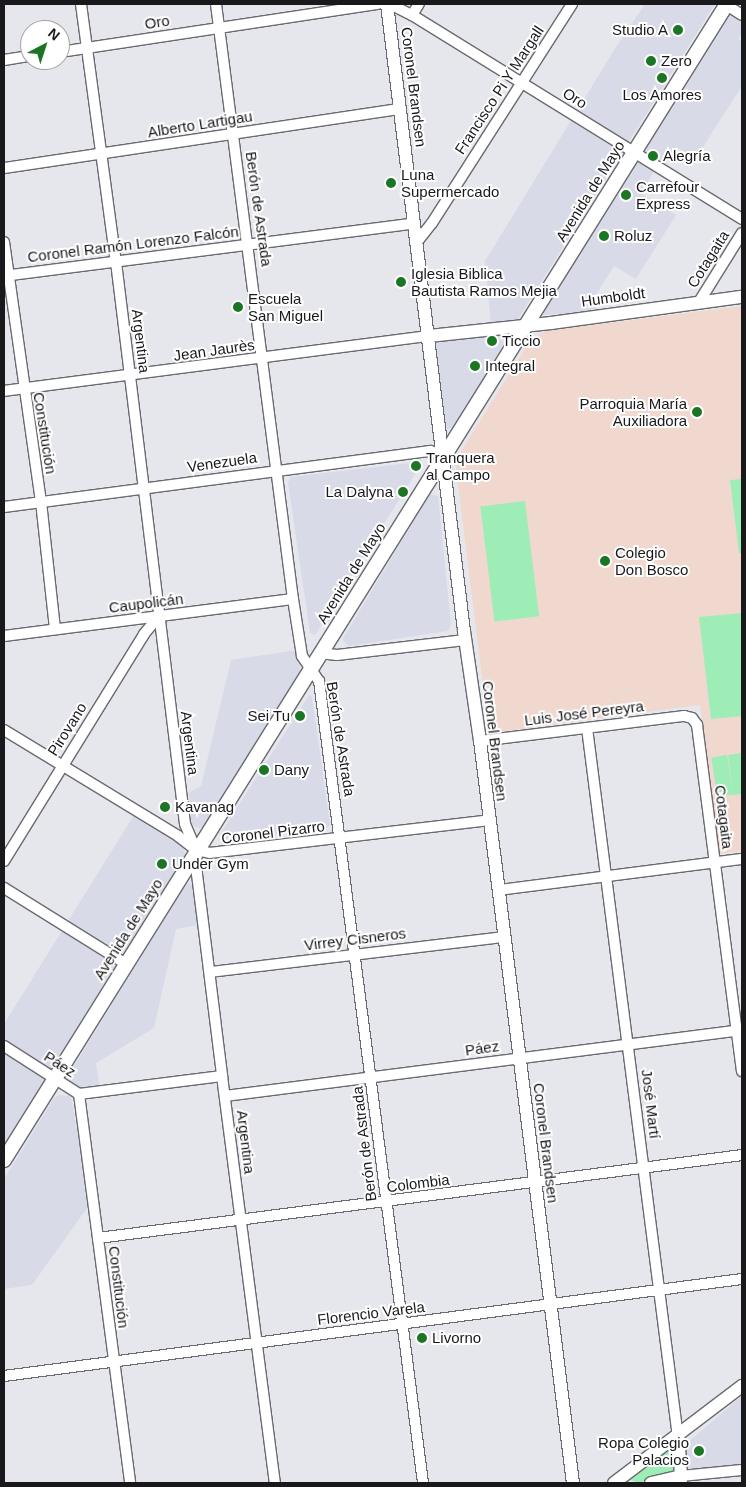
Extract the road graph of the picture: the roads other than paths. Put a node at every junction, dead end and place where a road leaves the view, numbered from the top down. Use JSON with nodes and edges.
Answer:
{"nodes":[{"id":1,"x":81,"y":4,"type":"edge"},
{"id":2,"x":216,"y":4,"type":"edge"},
{"id":3,"x":378,"y":4,"type":"edge"},
{"id":4,"x":388,"y":4,"type":"edge"},
{"id":5,"x":419,"y":4,"type":"edge"},
{"id":6,"x":572,"y":4,"type":"edge"},
{"id":7,"x":726,"y":4,"type":"edge"},
{"id":8,"x":742,"y":14,"type":"edge"},
{"id":9,"x":412,"y":15,"type":"junction"},
{"id":10,"x":219,"y":28,"type":"junction"},
{"id":11,"x":87,"y":48,"type":"junction"},
{"id":12,"x":70,"y":51,"type":"edge"},
{"id":13,"x":20,"y":58,"type":"edge"},
{"id":14,"x":4,"y":60,"type":"edge"},
{"id":15,"x":522,"y":82,"type":"junction"},
{"id":16,"x":401,"y":109,"type":"junction"},
{"id":17,"x":233,"y":134,"type":"junction"},
{"id":18,"x":633,"y":152,"type":"junction"},
{"id":19,"x":100,"y":154,"type":"junction"},
{"id":20,"x":4,"y":168,"type":"edge"},
{"id":21,"x":742,"y":219,"type":"edge"},
{"id":22,"x":415,"y":223,"type":"junction"},
{"id":23,"x":742,"y":233,"type":"edge"},
{"id":24,"x":4,"y":242,"type":"edge"},
{"id":25,"x":417,"y":242,"type":"junction"},
{"id":26,"x":248,"y":244,"type":"junction"},
{"id":27,"x":116,"y":262,"type":"junction"},
{"id":28,"x":6,"y":276,"type":"edge"},
{"id":29,"x":742,"y":297,"type":"edge"},
{"id":30,"x":698,"y":302,"type":"junction"},
{"id":31,"x":526,"y":326,"type":"junction"},
{"id":32,"x":429,"y":336,"type":"junction"},
{"id":33,"x":263,"y":358,"type":"junction"},
{"id":34,"x":130,"y":376,"type":"junction"},
{"id":35,"x":23,"y":388,"type":"junction"},
{"id":36,"x":4,"y":391,"type":"edge"},
{"id":37,"x":443,"y":455,"type":"junction"},
{"id":38,"x":278,"y":470,"type":"junction"},
{"id":39,"x":144,"y":488,"type":"junction"},
{"id":40,"x":41,"y":502,"type":"junction"},
{"id":41,"x":4,"y":507,"type":"edge"},
{"id":42,"x":293,"y":599,"type":"junction"},
{"id":43,"x":159,"y":616,"type":"junction"},
{"id":44,"x":55,"y":630,"type":"junction"},
{"id":45,"x":4,"y":636,"type":"edge"},
{"id":46,"x":465,"y":640,"type":"junction"},
{"id":47,"x":320,"y":653,"type":"junction"},
{"id":48,"x":310,"y":668,"type":"junction"},
{"id":49,"x":692,"y":718,"type":"joint"},
{"id":50,"x":587,"y":728,"type":"junction"},
{"id":51,"x":4,"y":730,"type":"edge"},
{"id":52,"x":480,"y":741,"type":"junction"},
{"id":53,"x":62,"y":766,"type":"junction"},
{"id":54,"x":489,"y":820,"type":"junction"},
{"id":55,"x":341,"y":839,"type":"junction"},
{"id":56,"x":196,"y":850,"type":"junction"},
{"id":57,"x":742,"y":859,"type":"edge"},
{"id":58,"x":4,"y":860,"type":"edge"},
{"id":59,"x":714,"y":862,"type":"junction"},
{"id":60,"x":605,"y":876,"type":"junction"},
{"id":61,"x":4,"y":888,"type":"edge"},
{"id":62,"x":498,"y":890,"type":"junction"},
{"id":63,"x":504,"y":937,"type":"junction"},
{"id":64,"x":355,"y":954,"type":"junction"},
{"id":65,"x":126,"y":964,"type":"junction"},
{"id":66,"x":210,"y":972,"type":"junction"},
{"id":67,"x":740,"y":1031,"type":"edge"},
{"id":68,"x":627,"y":1044,"type":"junction"},
{"id":69,"x":4,"y":1046,"type":"edge"},
{"id":70,"x":519,"y":1058,"type":"junction"},
{"id":71,"x":742,"y":1071,"type":"edge"},
{"id":72,"x":222,"y":1076,"type":"junction"},
{"id":73,"x":371,"y":1078,"type":"junction"},
{"id":74,"x":55,"y":1079,"type":"junction"},
{"id":75,"x":79,"y":1094,"type":"junction"},
{"id":76,"x":225,"y":1096,"type":"junction"},
{"id":77,"x":742,"y":1155,"type":"edge"},
{"id":78,"x":4,"y":1160,"type":"edge"},
{"id":79,"x":642,"y":1167,"type":"junction"},
{"id":80,"x":535,"y":1182,"type":"junction"},
{"id":81,"x":386,"y":1202,"type":"junction"},
{"id":82,"x":241,"y":1220,"type":"junction"},
{"id":83,"x":98,"y":1238,"type":"junction"},
{"id":84,"x":742,"y":1279,"type":"edge"},
{"id":85,"x":658,"y":1289,"type":"junction"},
{"id":86,"x":550,"y":1304,"type":"junction"},
{"id":87,"x":403,"y":1325,"type":"junction"},
{"id":88,"x":258,"y":1343,"type":"junction"},
{"id":89,"x":113,"y":1362,"type":"junction"},
{"id":90,"x":4,"y":1376,"type":"edge"},
{"id":91,"x":742,"y":1386,"type":"edge"},
{"id":92,"x":678,"y":1437,"type":"junction"},
{"id":93,"x":742,"y":1470,"type":"edge"},
{"id":94,"x":681,"y":1480,"type":"edge"},
{"id":95,"x":130,"y":1483,"type":"edge"},
{"id":96,"x":275,"y":1483,"type":"edge"},
{"id":97,"x":423,"y":1483,"type":"edge"},
{"id":98,"x":573,"y":1483,"type":"edge"},
{"id":99,"x":614,"y":1483,"type":"edge"},
{"id":100,"x":651,"y":1483,"type":"edge"}],
"edges":[{"from":1,"to":11,"type":"street","name":"Argentina"},
{"from":2,"to":10,"type":"street","name":"Berón de Astrada"},
{"from":3,"to":10,"type":"street","name":"Oro"},
{"from":4,"to":9,"type":"street","name":"Oro"},
{"from":4,"to":16,"type":"street","name":"Coronel Brandsen"},
{"from":5,"to":9,"type":"street"},
{"from":6,"to":15,"type":"street","name":"Francisco Pi Y Margall"},
{"from":7,"to":8,"type":"street"},
{"from":7,"to":18,"type":"main road","name":"Avenida de Mayo"},
{"from":9,"to":15,"type":"street","name":"Oro"},
{"from":10,"to":11,"type":"street","name":"Oro"},
{"from":10,"to":17,"type":"street","name":"Berón de Astrada"},
{"from":11,"to":12,"type":"street","name":"Oro"},
{"from":11,"to":19,"type":"street","name":"Argentina"},
{"from":13,"to":14,"type":"street"},
{"from":15,"to":18,"type":"street","name":"Oro"},
{"from":15,"to":25,"type":"street","name":"Francisco Pi Y Margall"},
{"from":16,"to":17,"type":"street","name":"Alberto Lartigau"},
{"from":16,"to":22,"type":"street","name":"Coronel Brandsen"},
{"from":17,"to":19,"type":"street","name":"Alberto Lartigau"},
{"from":17,"to":26,"type":"street","name":"Berón de Astrada"},
{"from":18,"to":21,"type":"street","name":"Oro"},
{"from":18,"to":31,"type":"main road","name":"Avenida de Mayo"},
{"from":19,"to":20,"type":"street","name":"Alberto Lartigau"},
{"from":19,"to":27,"type":"street","name":"Argentina"},
{"from":22,"to":25,"type":"street","name":"Coronel Brandsen"},
{"from":22,"to":26,"type":"street","name":"Coronel Ramón Lorenzo Falcón"},
{"from":23,"to":30,"type":"street","name":"Cotagaita"},
{"from":24,"to":28,"type":"street","name":"Constitución"},
{"from":25,"to":32,"type":"street","name":"Coronel Brandsen"},
{"from":26,"to":27,"type":"street","name":"Coronel Ramón Lorenzo Falcón"},
{"from":26,"to":33,"type":"street","name":"Berón de Astrada"},
{"from":27,"to":28,"type":"street","name":"Coronel Ramón Lorenzo Falcón"},
{"from":27,"to":34,"type":"street","name":"Argentina"},
{"from":28,"to":35,"type":"street","name":"Constitución"},
{"from":29,"to":30,"type":"street","name":"Humboldt"},
{"from":30,"to":31,"type":"street","name":"Humboldt"},
{"from":31,"to":32,"type":"street","name":"Humboldt"},
{"from":31,"to":37,"type":"main road","name":"Avenida de Mayo"},
{"from":32,"to":33,"type":"street","name":"Jean Jaurès"},
{"from":32,"to":37,"type":"street","name":"Coronel Brandsen"},
{"from":33,"to":34,"type":"street","name":"Jean Jaurès"},
{"from":33,"to":38,"type":"street","name":"Berón de Astrada"},
{"from":34,"to":35,"type":"street","name":"Jean Jaurès"},
{"from":34,"to":39,"type":"street","name":"Argentina"},
{"from":35,"to":36,"type":"street","name":"Jean Jaurès"},
{"from":35,"to":40,"type":"street","name":"Constitución"},
{"from":37,"to":38,"type":"street","name":"Venezuela"},
{"from":37,"to":46,"type":"street","name":"Coronel Brandsen"},
{"from":37,"to":47,"type":"main road","name":"Avenida de Mayo"},
{"from":38,"to":39,"type":"street","name":"Venezuela"},
{"from":38,"to":42,"type":"street","name":"Berón de Astrada"},
{"from":39,"to":40,"type":"street","name":"Venezuela"},
{"from":39,"to":43,"type":"street","name":"Argentina"},
{"from":40,"to":41,"type":"street","name":"Venezuela"},
{"from":40,"to":44,"type":"street","name":"Constitución"},
{"from":42,"to":43,"type":"street","name":"Caupolicán"},
{"from":42,"to":48,"type":"street","name":"Berón de Astrada"},
{"from":43,"to":44,"type":"street","name":"Caupolicán"},
{"from":43,"to":53,"type":"street","name":"Pirovano"},
{"from":43,"to":56,"type":"street","name":"Argentina"},
{"from":44,"to":45,"type":"street","name":"Caupolicán"},
{"from":46,"to":47,"type":"street"},
{"from":46,"to":52,"type":"street","name":"Coronel Brandsen"},
{"from":47,"to":48,"type":"main road","name":"Avenida de Mayo"},
{"from":48,"to":55,"type":"street","name":"Berón de Astrada"},
{"from":48,"to":56,"type":"main road","name":"Avenida de Mayo"},
{"from":49,"to":50,"type":"street","name":"Luis José Pereyra"},
{"from":49,"to":59,"type":"street","name":"Cotagaita"},
{"from":50,"to":52,"type":"street","name":"Luis José Pereyra"},
{"from":50,"to":60,"type":"street","name":"José Martí"},
{"from":51,"to":53,"type":"street","name":"Coronel Pizarro"},
{"from":52,"to":54,"type":"street","name":"Coronel Brandsen"},
{"from":53,"to":56,"type":"street","name":"Coronel Pizarro"},
{"from":53,"to":58,"type":"street","name":"Pirovano"},
{"from":54,"to":55,"type":"street","name":"Coronel Pizarro"},
{"from":54,"to":62,"type":"street","name":"Coronel Brandsen"},
{"from":55,"to":56,"type":"street","name":"Coronel Pizarro"},
{"from":55,"to":64,"type":"street","name":"Berón de Astrada"},
{"from":56,"to":65,"type":"main road","name":"Avenida de Mayo"},
{"from":56,"to":66,"type":"street","name":"Argentina"},
{"from":57,"to":59,"type":"street"},
{"from":59,"to":60,"type":"street"},
{"from":59,"to":67,"type":"street","name":"Cotagaita"},
{"from":60,"to":62,"type":"street"},
{"from":60,"to":68,"type":"street","name":"José Martí"},
{"from":61,"to":65,"type":"street"},
{"from":62,"to":63,"type":"street","name":"Coronel Brandsen"},
{"from":63,"to":64,"type":"street","name":"Virrey Cisneros"},
{"from":63,"to":70,"type":"street","name":"Coronel Brandsen"},
{"from":64,"to":66,"type":"street","name":"Virrey Cisneros"},
{"from":64,"to":73,"type":"street","name":"Berón de Astrada"},
{"from":65,"to":74,"type":"main road","name":"Avenida de Mayo"},
{"from":66,"to":72,"type":"street","name":"Argentina"},
{"from":67,"to":68,"type":"street","name":"Páez"},
{"from":67,"to":71,"type":"street","name":"Cotagaita"},
{"from":68,"to":70,"type":"street","name":"Páez"},
{"from":68,"to":79,"type":"street","name":"José Martí"},
{"from":69,"to":74,"type":"street","name":"Páez"},
{"from":70,"to":73,"type":"street","name":"Páez"},
{"from":70,"to":80,"type":"street","name":"Coronel Brandsen"},
{"from":72,"to":75,"type":"street","name":"Páez"},
{"from":72,"to":76,"type":"street","name":"Argentina"},
{"from":73,"to":76,"type":"street","name":"Páez"},
{"from":73,"to":81,"type":"street","name":"Berón de Astrada"},
{"from":74,"to":75,"type":"street","name":"Páez"},
{"from":74,"to":78,"type":"main road","name":"Avenida de Mayo"},
{"from":75,"to":83,"type":"street","name":"Constitución"},
{"from":76,"to":82,"type":"street","name":"Argentina"},
{"from":77,"to":79,"type":"street","name":"Colombia"},
{"from":79,"to":80,"type":"street","name":"Colombia"},
{"from":79,"to":85,"type":"street","name":"José Martí"},
{"from":80,"to":81,"type":"street","name":"Colombia"},
{"from":80,"to":86,"type":"street","name":"Coronel Brandsen"},
{"from":81,"to":82,"type":"street","name":"Colombia"},
{"from":81,"to":87,"type":"street","name":"Berón de Astrada"},
{"from":82,"to":83,"type":"street","name":"Colombia"},
{"from":82,"to":88,"type":"street","name":"Argentina"},
{"from":83,"to":89,"type":"street","name":"Constitución"},
{"from":84,"to":85,"type":"street","name":"Florencio Varela"},
{"from":85,"to":86,"type":"street","name":"Florencio Varela"},
{"from":85,"to":92,"type":"street","name":"José Martí"},
{"from":86,"to":87,"type":"street","name":"Florencio Varela"},
{"from":86,"to":98,"type":"street","name":"Coronel Brandsen"},
{"from":87,"to":88,"type":"street","name":"Florencio Varela"},
{"from":87,"to":97,"type":"street","name":"Berón de Astrada"},
{"from":88,"to":89,"type":"street","name":"Florencio Varela"},
{"from":88,"to":96,"type":"street","name":"Argentina"},
{"from":89,"to":90,"type":"street","name":"Florencio Varela"},
{"from":89,"to":95,"type":"street","name":"Constitución"},
{"from":91,"to":92,"type":"street"},
{"from":92,"to":94,"type":"street","name":"José Martí"},
{"from":92,"to":99,"type":"street"},
{"from":93,"to":94,"type":"street"},
{"from":94,"to":100,"type":"street"}]}
